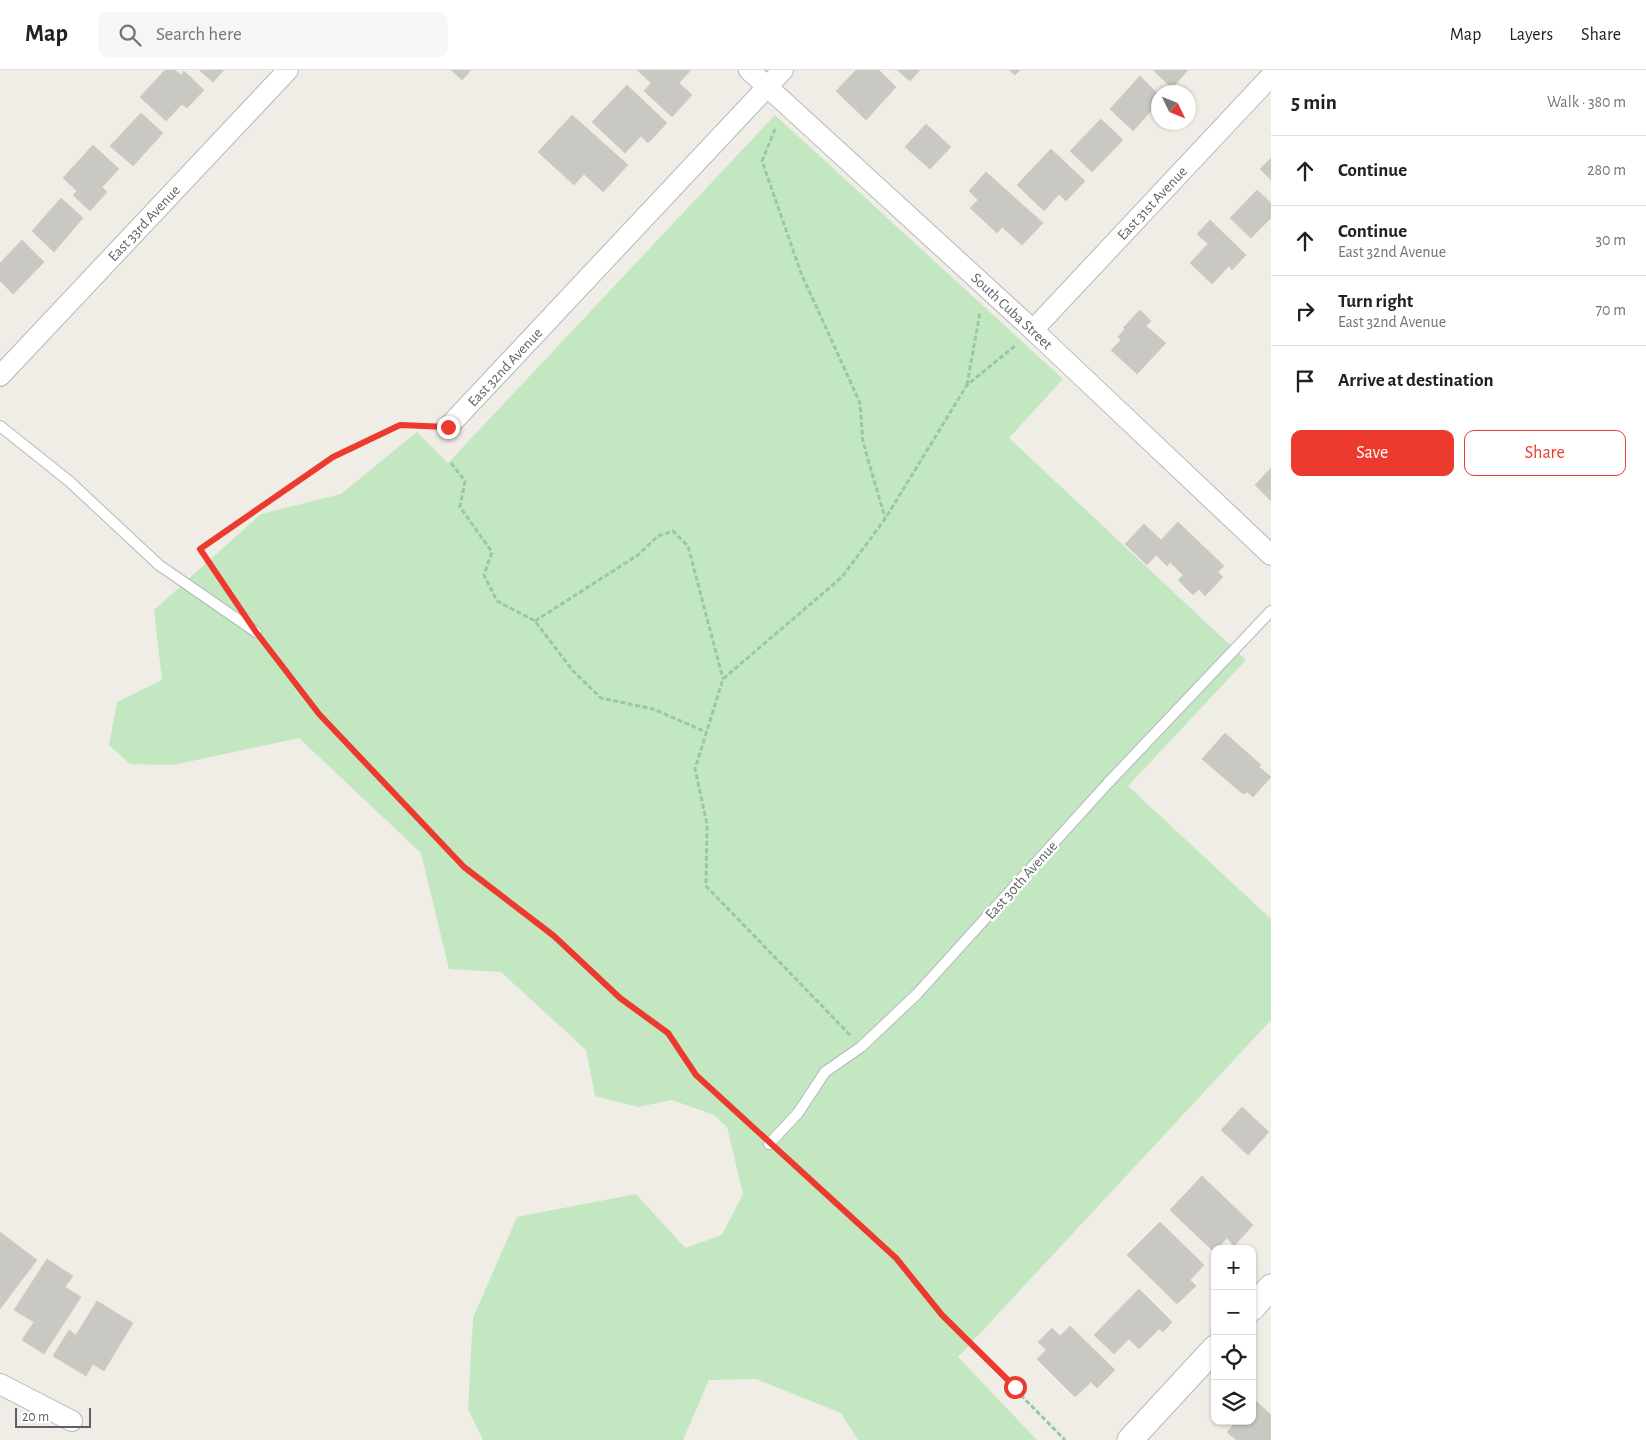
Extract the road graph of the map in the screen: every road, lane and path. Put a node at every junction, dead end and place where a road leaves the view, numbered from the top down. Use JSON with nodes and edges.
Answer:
{"nodes":[{"id":1,"x":288,"y":70,"type":"edge"},
{"id":2,"x":750,"y":70,"type":"edge"},
{"id":3,"x":783,"y":70,"type":"edge"},
{"id":4,"x":1271,"y":76,"type":"edge"},
{"id":5,"x":768,"y":86,"type":"junction"},
{"id":6,"x":774,"y":129,"type":"dead end"},
{"id":7,"x":994,"y":294,"type":"junction"},
{"id":8,"x":1033,"y":330,"type":"junction"},
{"id":9,"x":0,"y":376,"type":"edge"},
{"id":10,"x":967,"y":385,"type":"junction"},
{"id":11,"x":0,"y":426,"type":"edge"},
{"id":12,"x":448,"y":427,"type":"joint"},
{"id":13,"x":451,"y":463,"type":"dead end"},
{"id":14,"x":885,"y":518,"type":"junction"},
{"id":15,"x":1271,"y":555,"type":"edge"},
{"id":16,"x":231,"y":594,"type":"dead end"},
{"id":17,"x":1271,"y":611,"type":"edge"},
{"id":18,"x":535,"y":621,"type":"junction"},
{"id":19,"x":256,"y":632,"type":"joint"},
{"id":20,"x":723,"y":679,"type":"junction"},
{"id":21,"x":706,"y":732,"type":"junction"},
{"id":22,"x":861,"y":1046,"type":"junction"},
{"id":23,"x":769,"y":1144,"type":"junction"},
{"id":24,"x":1271,"y":1287,"type":"edge"},
{"id":25,"x":1256,"y":1304,"type":"edge"},
{"id":26,"x":1211,"y":1352,"type":"edge"},
{"id":27,"x":0,"y":1384,"type":"edge"},
{"id":28,"x":72,"y":1420,"type":"dead end"},
{"id":29,"x":1065,"y":1440,"type":"edge"},
{"id":30,"x":1130,"y":1440,"type":"edge"}],
"edges":[{"from":1,"to":9,"type":"street","name":"East 33rd Avenue"},
{"from":2,"to":5,"type":"street","name":"South Cuba Street"},
{"from":3,"to":5,"type":"street","name":"East 32nd Avenue"},
{"from":4,"to":8,"type":"street","name":"East 31st Avenue"},
{"from":5,"to":7,"type":"street","name":"South Cuba Street"},
{"from":5,"to":12,"type":"street","name":"East 32nd Avenue"},
{"from":6,"to":14,"type":"path"},
{"from":7,"to":8,"type":"street","name":"South Cuba Street"},
{"from":7,"to":10,"type":"path"},
{"from":8,"to":10,"type":"path"},
{"from":8,"to":15,"type":"street","name":"South Cuba Street"},
{"from":10,"to":14,"type":"path"},
{"from":11,"to":19,"type":"lane"},
{"from":12,"to":16,"type":"path"},
{"from":13,"to":18,"type":"path"},
{"from":14,"to":20,"type":"path"},
{"from":17,"to":22,"type":"lane","name":"East 30th Avenue"},
{"from":18,"to":20,"type":"path"},
{"from":18,"to":21,"type":"path"},
{"from":19,"to":23,"type":"path"},
{"from":20,"to":21,"type":"path"},
{"from":21,"to":22,"type":"path"},
{"from":22,"to":23,"type":"lane","name":"East 30th Avenue"},
{"from":23,"to":29,"type":"path"},
{"from":24,"to":25,"type":"street"},
{"from":26,"to":30,"type":"street"},
{"from":27,"to":28,"type":"street"}]}
